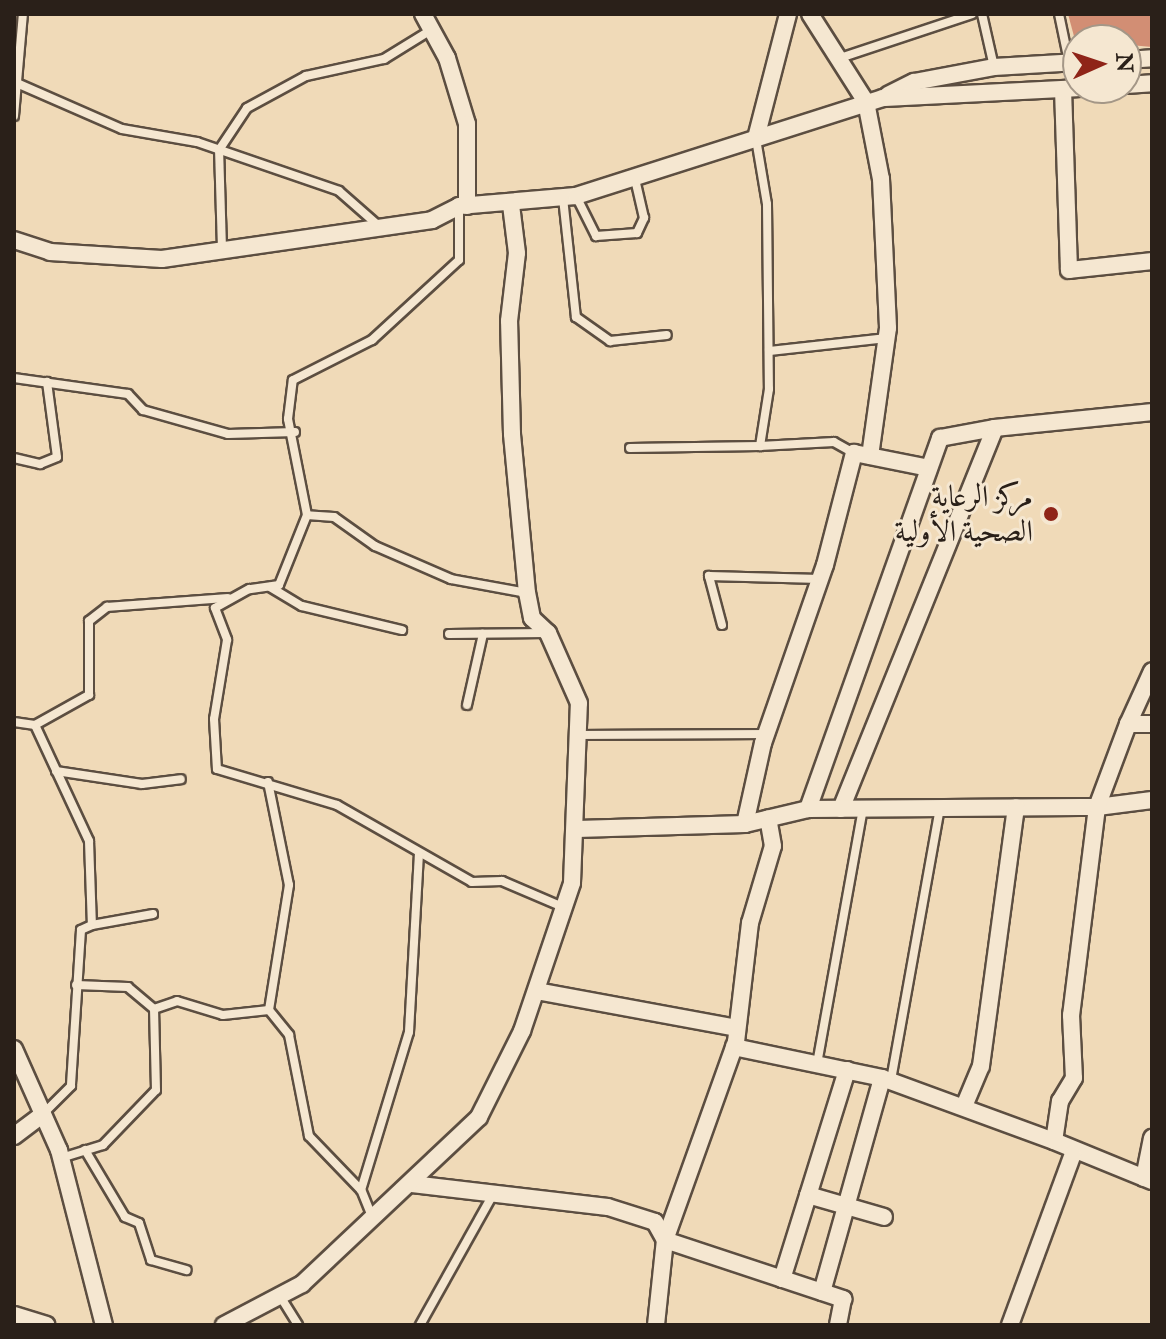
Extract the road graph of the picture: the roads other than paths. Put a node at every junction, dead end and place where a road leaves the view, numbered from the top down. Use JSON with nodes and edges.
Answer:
{"nodes":[{"id":1,"x":23,"y":14,"type":"edge"},
{"id":2,"x":423,"y":14,"type":"edge"},
{"id":3,"x":788,"y":14,"type":"edge"},
{"id":4,"x":810,"y":14,"type":"edge"},
{"id":5,"x":972,"y":14,"type":"edge"},
{"id":6,"x":982,"y":14,"type":"edge"},
{"id":7,"x":432,"y":30,"type":"junction"},
{"id":8,"x":837,"y":59,"type":"junction"},
{"id":9,"x":1062,"y":63,"type":"edge"},
{"id":10,"x":1013,"y":66,"type":"junction"},
{"id":11,"x":994,"y":67,"type":"junction"},
{"id":12,"x":17,"y":71,"type":"edge"},
{"id":13,"x":19,"y":84,"type":"junction"},
{"id":14,"x":1062,"y":88,"type":"edge"},
{"id":15,"x":1013,"y":91,"type":"junction"},
{"id":16,"x":883,"y":98,"type":"junction"},
{"id":17,"x":866,"y":102,"type":"junction"},
{"id":18,"x":1071,"y":104,"type":"edge"},
{"id":19,"x":14,"y":116,"type":"edge"},
{"id":20,"x":756,"y":138,"type":"junction"},
{"id":21,"x":219,"y":150,"type":"junction"},
{"id":22,"x":635,"y":180,"type":"junction"},
{"id":23,"x":569,"y":197,"type":"junction"},
{"id":24,"x":511,"y":205,"type":"junction"},
{"id":25,"x":463,"y":206,"type":"junction"},
{"id":26,"x":380,"y":227,"type":"junction"},
{"id":27,"x":14,"y":240,"type":"edge"},
{"id":28,"x":222,"y":249,"type":"junction"},
{"id":29,"x":1152,"y":261,"type":"edge"},
{"id":30,"x":667,"y":335,"type":"dead end"},
{"id":31,"x":888,"y":338,"type":"junction"},
{"id":32,"x":769,"y":351,"type":"junction"},
{"id":33,"x":14,"y":378,"type":"edge"},
{"id":34,"x":47,"y":382,"type":"junction"},
{"id":35,"x":1152,"y":412,"type":"edge"},
{"id":36,"x":995,"y":428,"type":"junction"},
{"id":37,"x":295,"y":432,"type":"junction"},
{"id":38,"x":760,"y":446,"type":"junction"},
{"id":39,"x":630,"y":448,"type":"dead end"},
{"id":40,"x":862,"y":454,"type":"junction"},
{"id":41,"x":14,"y":458,"type":"edge"},
{"id":42,"x":929,"y":468,"type":"junction"},
{"id":43,"x":307,"y":515,"type":"junction"},
{"id":44,"x":820,"y":579,"type":"junction"},
{"id":45,"x":269,"y":587,"type":"junction"},
{"id":46,"x":527,"y":593,"type":"junction"},
{"id":47,"x":233,"y":598,"type":"junction"},
{"id":48,"x":722,"y":625,"type":"dead end"},
{"id":49,"x":402,"y":630,"type":"dead end"},
{"id":50,"x":548,"y":633,"type":"junction"},
{"id":51,"x":449,"y":634,"type":"dead end"},
{"id":52,"x":483,"y":634,"type":"junction"},
{"id":53,"x":1152,"y":671,"type":"edge"},
{"id":54,"x":467,"y":705,"type":"dead end"},
{"id":55,"x":14,"y":722,"type":"edge"},
{"id":56,"x":1128,"y":724,"type":"junction"},
{"id":57,"x":1152,"y":724,"type":"edge"},
{"id":58,"x":35,"y":725,"type":"junction"},
{"id":59,"x":766,"y":734,"type":"junction"},
{"id":60,"x":580,"y":735,"type":"junction"},
{"id":61,"x":56,"y":771,"type":"junction"},
{"id":62,"x":181,"y":779,"type":"dead end"},
{"id":63,"x":268,"y":782,"type":"junction"},
{"id":64,"x":1152,"y":800,"type":"edge"},
{"id":65,"x":1016,"y":807,"type":"junction"},
{"id":66,"x":1097,"y":807,"type":"junction"},
{"id":67,"x":940,"y":808,"type":"junction"},
{"id":68,"x":808,"y":809,"type":"junction"},
{"id":69,"x":841,"y":809,"type":"junction"},
{"id":70,"x":863,"y":809,"type":"junction"},
{"id":71,"x":768,"y":818,"type":"junction"},
{"id":72,"x":745,"y":824,"type":"junction"},
{"id":73,"x":577,"y":829,"type":"junction"},
{"id":74,"x":419,"y":854,"type":"junction"},
{"id":75,"x":565,"y":908,"type":"junction"},
{"id":76,"x":153,"y":914,"type":"dead end"},
{"id":77,"x":92,"y":925,"type":"junction"},
{"id":78,"x":76,"y":985,"type":"junction"},
{"id":79,"x":537,"y":991,"type":"junction"},
{"id":80,"x":154,"y":1009,"type":"junction"},
{"id":81,"x":269,"y":1010,"type":"junction"},
{"id":82,"x":737,"y":1028,"type":"junction"},
{"id":83,"x":734,"y":1047,"type":"junction"},
{"id":84,"x":14,"y":1049,"type":"edge"},
{"id":85,"x":817,"y":1064,"type":"junction"},
{"id":86,"x":847,"y":1070,"type":"junction"},
{"id":87,"x":886,"y":1079,"type":"junction"},
{"id":88,"x":965,"y":1104,"type":"junction"},
{"id":89,"x":43,"y":1114,"type":"junction"},
{"id":90,"x":14,"y":1136,"type":"edge"},
{"id":91,"x":1152,"y":1138,"type":"edge"},
{"id":92,"x":1054,"y":1141,"type":"junction"},
{"id":93,"x":85,"y":1150,"type":"junction"},
{"id":94,"x":1073,"y":1154,"type":"junction"},
{"id":95,"x":61,"y":1158,"type":"junction"},
{"id":96,"x":1148,"y":1180,"type":"edge"},
{"id":97,"x":412,"y":1184,"type":"junction"},
{"id":98,"x":361,"y":1190,"type":"junction"},
{"id":99,"x":808,"y":1195,"type":"junction"},
{"id":100,"x":491,"y":1198,"type":"junction"},
{"id":101,"x":846,"y":1205,"type":"junction"},
{"id":102,"x":884,"y":1217,"type":"dead end"},
{"id":103,"x":374,"y":1220,"type":"junction"},
{"id":104,"x":665,"y":1240,"type":"junction"},
{"id":105,"x":187,"y":1270,"type":"dead end"},
{"id":106,"x":782,"y":1279,"type":"junction"},
{"id":107,"x":822,"y":1292,"type":"junction"},
{"id":108,"x":280,"y":1296,"type":"junction"},
{"id":109,"x":14,"y":1315,"type":"edge"},
{"id":110,"x":47,"y":1325,"type":"edge"},
{"id":111,"x":104,"y":1325,"type":"edge"},
{"id":112,"x":224,"y":1325,"type":"edge"},
{"id":113,"x":298,"y":1325,"type":"edge"},
{"id":114,"x":420,"y":1325,"type":"edge"},
{"id":115,"x":656,"y":1325,"type":"edge"},
{"id":116,"x":838,"y":1325,"type":"edge"},
{"id":117,"x":1010,"y":1325,"type":"edge"}],
"edges":[{"from":1,"to":12,"type":"lane"},
{"from":2,"to":7,"type":"street"},
{"from":3,"to":20,"type":"street"},
{"from":4,"to":8,"type":"street"},
{"from":5,"to":8,"type":"lane"},
{"from":6,"to":11,"type":"lane"},
{"from":7,"to":21,"type":"lane"},
{"from":7,"to":25,"type":"street"},
{"from":8,"to":17,"type":"street"},
{"from":9,"to":10,"type":"street"},
{"from":10,"to":11,"type":"street"},
{"from":10,"to":15,"type":"street"},
{"from":11,"to":16,"type":"street"},
{"from":12,"to":13,"type":"lane"},
{"from":13,"to":19,"type":"lane"},
{"from":13,"to":21,"type":"lane"},
{"from":14,"to":15,"type":"street"},
{"from":15,"to":16,"type":"street"},
{"from":16,"to":17,"type":"street"},
{"from":17,"to":20,"type":"street"},
{"from":17,"to":31,"type":"street"},
{"from":18,"to":29,"type":"street"},
{"from":20,"to":22,"type":"street"},
{"from":20,"to":32,"type":"lane"},
{"from":21,"to":26,"type":"lane"},
{"from":21,"to":28,"type":"lane"},
{"from":22,"to":23,"type":"street"},
{"from":22,"to":23,"type":"lane"},
{"from":23,"to":24,"type":"street"},
{"from":23,"to":30,"type":"lane"},
{"from":24,"to":25,"type":"street"},
{"from":24,"to":46,"type":"street"},
{"from":25,"to":26,"type":"street"},
{"from":25,"to":37,"type":"lane"},
{"from":26,"to":28,"type":"street"},
{"from":27,"to":28,"type":"street"},
{"from":31,"to":32,"type":"lane"},
{"from":31,"to":40,"type":"street"},
{"from":32,"to":38,"type":"lane"},
{"from":33,"to":34,"type":"lane"},
{"from":34,"to":37,"type":"lane"},
{"from":34,"to":41,"type":"lane"},
{"from":35,"to":36,"type":"street"},
{"from":36,"to":42,"type":"street"},
{"from":36,"to":69,"type":"street"},
{"from":37,"to":43,"type":"lane"},
{"from":38,"to":39,"type":"lane"},
{"from":38,"to":40,"type":"lane"},
{"from":40,"to":42,"type":"street"},
{"from":40,"to":44,"type":"street"},
{"from":42,"to":68,"type":"street"},
{"from":43,"to":45,"type":"lane"},
{"from":43,"to":46,"type":"lane"},
{"from":44,"to":48,"type":"lane"},
{"from":44,"to":59,"type":"street"},
{"from":45,"to":47,"type":"lane"},
{"from":45,"to":49,"type":"lane"},
{"from":46,"to":50,"type":"street"},
{"from":47,"to":58,"type":"lane"},
{"from":47,"to":63,"type":"lane"},
{"from":50,"to":52,"type":"lane"},
{"from":50,"to":60,"type":"street"},
{"from":51,"to":52,"type":"lane"},
{"from":52,"to":54,"type":"lane"},
{"from":53,"to":56,"type":"street"},
{"from":55,"to":58,"type":"lane"},
{"from":56,"to":57,"type":"street"},
{"from":56,"to":66,"type":"street"},
{"from":58,"to":61,"type":"lane"},
{"from":59,"to":60,"type":"lane"},
{"from":59,"to":72,"type":"street"},
{"from":60,"to":73,"type":"street"},
{"from":61,"to":62,"type":"lane"},
{"from":61,"to":77,"type":"lane"},
{"from":63,"to":74,"type":"lane"},
{"from":63,"to":81,"type":"lane"},
{"from":64,"to":66,"type":"street"},
{"from":65,"to":66,"type":"street"},
{"from":65,"to":67,"type":"street"},
{"from":65,"to":88,"type":"street"},
{"from":66,"to":92,"type":"street"},
{"from":67,"to":70,"type":"street"},
{"from":67,"to":87,"type":"lane"},
{"from":68,"to":69,"type":"street"},
{"from":68,"to":71,"type":"street"},
{"from":69,"to":70,"type":"street"},
{"from":70,"to":85,"type":"lane"},
{"from":71,"to":72,"type":"street"},
{"from":71,"to":82,"type":"street"},
{"from":72,"to":73,"type":"street"},
{"from":73,"to":75,"type":"street"},
{"from":74,"to":75,"type":"lane"},
{"from":74,"to":98,"type":"lane"},
{"from":75,"to":79,"type":"street"},
{"from":76,"to":77,"type":"lane"},
{"from":77,"to":78,"type":"lane"},
{"from":78,"to":80,"type":"lane"},
{"from":78,"to":89,"type":"lane"},
{"from":79,"to":82,"type":"street"},
{"from":79,"to":97,"type":"street"},
{"from":80,"to":81,"type":"lane"},
{"from":80,"to":93,"type":"lane"},
{"from":81,"to":98,"type":"lane"},
{"from":82,"to":83,"type":"street"},
{"from":83,"to":85,"type":"street"},
{"from":83,"to":104,"type":"street"},
{"from":84,"to":89,"type":"street"},
{"from":85,"to":86,"type":"street"},
{"from":86,"to":87,"type":"street"},
{"from":86,"to":99,"type":"street"},
{"from":87,"to":88,"type":"street"},
{"from":87,"to":101,"type":"street"},
{"from":88,"to":92,"type":"street"},
{"from":89,"to":90,"type":"street"},
{"from":89,"to":95,"type":"street"},
{"from":91,"to":96,"type":"street"},
{"from":92,"to":94,"type":"street"},
{"from":93,"to":95,"type":"lane"},
{"from":93,"to":105,"type":"lane"},
{"from":94,"to":96,"type":"street"},
{"from":94,"to":117,"type":"street"},
{"from":95,"to":111,"type":"street"},
{"from":97,"to":100,"type":"street"},
{"from":97,"to":103,"type":"street"},
{"from":98,"to":103,"type":"lane"},
{"from":99,"to":101,"type":"street"},
{"from":99,"to":106,"type":"street"},
{"from":100,"to":104,"type":"street"},
{"from":100,"to":114,"type":"lane"},
{"from":101,"to":102,"type":"street"},
{"from":101,"to":107,"type":"street"},
{"from":103,"to":108,"type":"street"},
{"from":104,"to":106,"type":"street"},
{"from":104,"to":115,"type":"street"},
{"from":106,"to":107,"type":"street"},
{"from":107,"to":116,"type":"street"},
{"from":108,"to":112,"type":"street"},
{"from":108,"to":113,"type":"lane"},
{"from":109,"to":110,"type":"street"}]}
